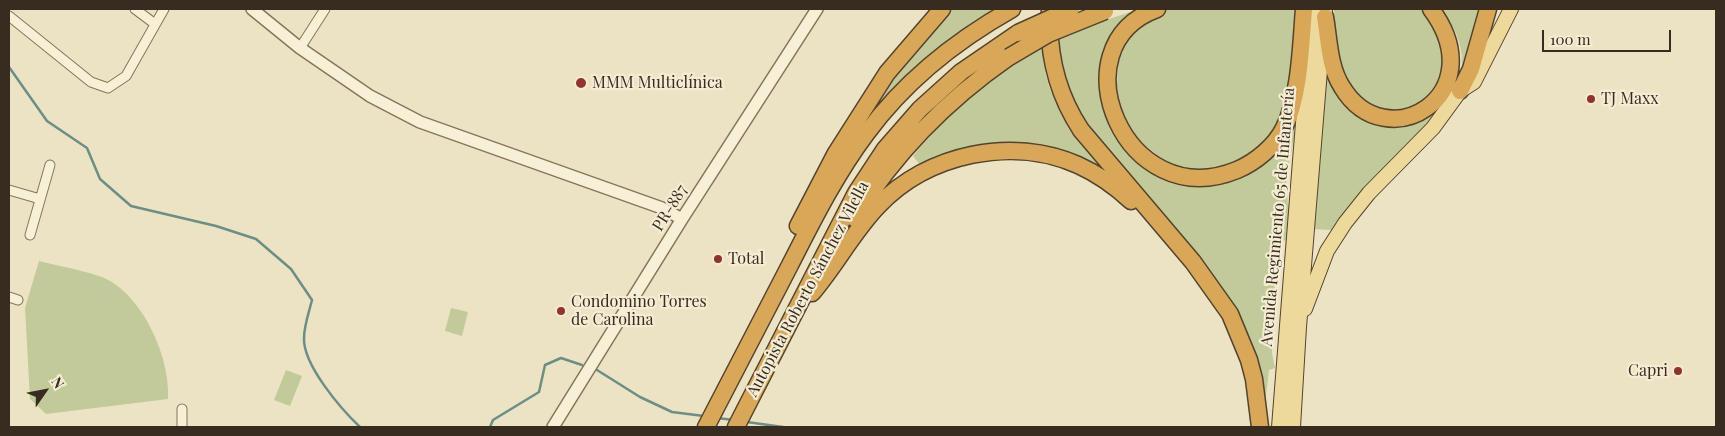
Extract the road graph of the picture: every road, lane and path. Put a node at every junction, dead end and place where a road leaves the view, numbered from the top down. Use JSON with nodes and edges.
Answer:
{"nodes":[{"id":1,"x":135,"y":9,"type":"edge"},
{"id":2,"x":164,"y":9,"type":"edge"},
{"id":3,"x":252,"y":9,"type":"edge"},
{"id":4,"x":325,"y":9,"type":"edge"},
{"id":5,"x":817,"y":9,"type":"edge"},
{"id":6,"x":931,"y":9,"type":"edge"},
{"id":7,"x":942,"y":9,"type":"edge"},
{"id":8,"x":1012,"y":9,"type":"edge"},
{"id":9,"x":1050,"y":9,"type":"edge"},
{"id":10,"x":1071,"y":9,"type":"edge"},
{"id":11,"x":1157,"y":9,"type":"edge"},
{"id":12,"x":1304,"y":9,"type":"edge"},
{"id":13,"x":1431,"y":9,"type":"edge"},
{"id":14,"x":1488,"y":9,"type":"edge"},
{"id":15,"x":1512,"y":9,"type":"edge"},
{"id":16,"x":1109,"y":10,"type":"edge"},
{"id":17,"x":1321,"y":12,"type":"edge"},
{"id":18,"x":9,"y":16,"type":"edge"},
{"id":19,"x":155,"y":24,"type":"junction"},
{"id":20,"x":300,"y":48,"type":"junction"},
{"id":21,"x":887,"y":73,"type":"junction"},
{"id":22,"x":1460,"y":91,"type":"junction"},
{"id":23,"x":50,"y":165,"type":"dead end"},
{"id":24,"x":9,"y":190,"type":"edge"},
{"id":25,"x":40,"y":199,"type":"junction"},
{"id":26,"x":682,"y":219,"type":"junction"},
{"id":27,"x":30,"y":235,"type":"dead end"},
{"id":28,"x":1171,"y":235,"type":"junction"},
{"id":29,"x":9,"y":297,"type":"edge"},
{"id":30,"x":18,"y":300,"type":"dead end"},
{"id":31,"x":797,"y":309,"type":"junction"},
{"id":32,"x":1299,"y":327,"type":"junction"},
{"id":33,"x":734,"y":374,"type":"junction"},
{"id":34,"x":182,"y":409,"type":"dead end"},
{"id":35,"x":182,"y":427,"type":"edge"},
{"id":36,"x":553,"y":427,"type":"edge"},
{"id":37,"x":706,"y":427,"type":"edge"},
{"id":38,"x":736,"y":427,"type":"edge"},
{"id":39,"x":1260,"y":427,"type":"edge"},
{"id":40,"x":1279,"y":427,"type":"edge"},
{"id":41,"x":1293,"y":427,"type":"edge"}],
"edges":[{"from":1,"to":19,"type":"street"},
{"from":2,"to":19,"type":"street"},
{"from":3,"to":20,"type":"street"},
{"from":4,"to":20,"type":"street"},
{"from":5,"to":26,"type":"street","name":"PR-887"},
{"from":6,"to":21,"type":"highway"},
{"from":7,"to":21,"type":"highway"},
{"from":8,"to":33,"type":"highway","name":"Autopista Roberto Sánchez Vilella"},
{"from":9,"to":28,"type":"highway"},
{"from":10,"to":31,"type":"highway","name":"Autopista Roberto Sánchez Vilella","bridge":true},
{"from":11,"to":12,"type":"highway"},
{"from":13,"to":17,"type":"highway"},
{"from":14,"to":22,"type":"highway"},
{"from":15,"to":22,"type":"main road"},
{"from":16,"to":31,"type":"highway","bridge":true},
{"from":17,"to":32,"type":"main road","name":"Avenida Regimiento 65 de Infantería"},
{"from":17,"to":40,"type":"main road","name":"Avenida Regimiento 65 de Infantería"},
{"from":18,"to":19,"type":"street"},
{"from":20,"to":26,"type":"street"},
{"from":21,"to":33,"type":"highway"},
{"from":22,"to":32,"type":"main road"},
{"from":23,"to":25,"type":"street"},
{"from":24,"to":25,"type":"street"},
{"from":25,"to":27,"type":"street"},
{"from":26,"to":36,"type":"street","name":"PR-887"},
{"from":28,"to":31,"type":"highway"},
{"from":28,"to":39,"type":"highway"},
{"from":29,"to":30,"type":"street"},
{"from":31,"to":38,"type":"highway","name":"Autopista Roberto Sánchez Vilella"},
{"from":32,"to":41,"type":"main road","name":"Avenida Regimiento 65 de Infantería"},
{"from":33,"to":37,"type":"highway","name":"Autopista Roberto Sánchez Vilella"},
{"from":34,"to":35,"type":"street"}]}
